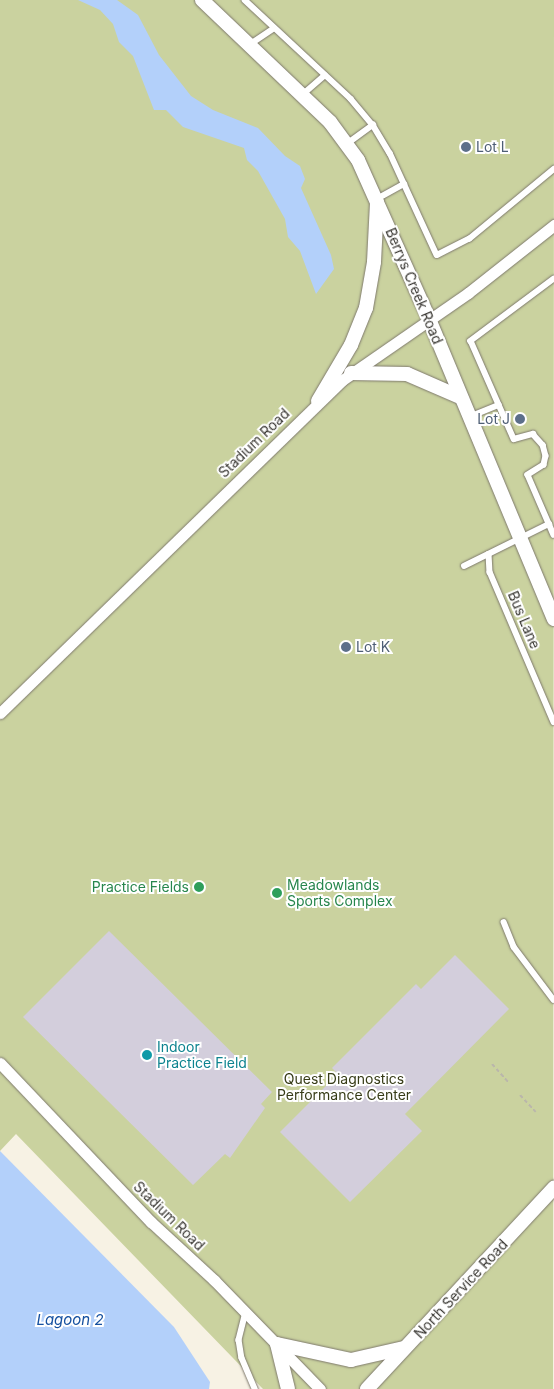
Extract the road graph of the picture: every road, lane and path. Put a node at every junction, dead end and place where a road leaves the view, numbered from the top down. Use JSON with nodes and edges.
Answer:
{"nodes":[{"id":1,"x":202,"y":0,"type":"edge"},
{"id":2,"x":245,"y":0,"type":"edge"},
{"id":3,"x":274,"y":28,"type":"junction"},
{"id":4,"x":247,"y":46,"type":"junction"},
{"id":5,"x":325,"y":75,"type":"junction"},
{"id":6,"x":302,"y":95,"type":"junction"},
{"id":7,"x":373,"y":125,"type":"junction"},
{"id":8,"x":348,"y":143,"type":"junction"},
{"id":9,"x":554,"y":169,"type":"edge"},
{"id":10,"x":404,"y":184,"type":"junction"},
{"id":11,"x":377,"y":199,"type":"junction"},
{"id":12,"x":554,"y":225,"type":"edge"},
{"id":13,"x":554,"y":279,"type":"edge"},
{"id":14,"x":429,"y":319,"type":"junction"},
{"id":15,"x":351,"y":373,"type":"junction"},
{"id":16,"x":460,"y":397,"type":"junction"},
{"id":17,"x":318,"y":401,"type":"junction"},
{"id":18,"x":499,"y":405,"type":"junction"},
{"id":19,"x":469,"y":417,"type":"junction"},
{"id":20,"x":549,"y":524,"type":"junction"},
{"id":21,"x":554,"y":535,"type":"edge"},
{"id":22,"x":519,"y":539,"type":"junction"},
{"id":23,"x":488,"y":554,"type":"junction"},
{"id":24,"x":464,"y":566,"type":"dead end"},
{"id":25,"x":554,"y":619,"type":"edge"},
{"id":26,"x":0,"y":713,"type":"edge"},
{"id":27,"x":554,"y":722,"type":"edge"},
{"id":28,"x":504,"y":922,"type":"dead end"},
{"id":29,"x":554,"y":1000,"type":"edge"},
{"id":30,"x":0,"y":1063,"type":"edge"},
{"id":31,"x":492,"y":1064,"type":"dead end"},
{"id":32,"x":509,"y":1083,"type":"dead end"},
{"id":33,"x":520,"y":1095,"type":"dead end"},
{"id":34,"x":536,"y":1112,"type":"dead end"},
{"id":35,"x":554,"y":1188,"type":"edge"},
{"id":36,"x":246,"y":1312,"type":"junction"},
{"id":37,"x":277,"y":1344,"type":"junction"},
{"id":38,"x":408,"y":1347,"type":"junction"},
{"id":39,"x":255,"y":1389,"type":"edge"},
{"id":40,"x":288,"y":1389,"type":"edge"},
{"id":41,"x":320,"y":1389,"type":"edge"},
{"id":42,"x":367,"y":1389,"type":"edge"}],
"edges":[{"from":1,"to":4,"type":"street","name":"Berrys Creek Road"},
{"from":2,"to":3,"type":"lane"},
{"from":3,"to":4,"type":"lane"},
{"from":3,"to":5,"type":"lane"},
{"from":4,"to":6,"type":"street","name":"Berrys Creek Road"},
{"from":5,"to":6,"type":"lane"},
{"from":5,"to":7,"type":"lane"},
{"from":6,"to":8,"type":"street","name":"Berrys Creek Road"},
{"from":7,"to":8,"type":"lane"},
{"from":7,"to":10,"type":"lane"},
{"from":8,"to":11,"type":"street","name":"Berrys Creek Road"},
{"from":9,"to":10,"type":"lane"},
{"from":10,"to":11,"type":"lane"},
{"from":11,"to":14,"type":"street","name":"Berrys Creek Road"},
{"from":11,"to":17,"type":"street"},
{"from":12,"to":14,"type":"street","name":"Stadium Road"},
{"from":13,"to":18,"type":"lane"},
{"from":14,"to":15,"type":"street","name":"Stadium Road"},
{"from":14,"to":16,"type":"street","name":"Berrys Creek Road"},
{"from":15,"to":16,"type":"street"},
{"from":15,"to":17,"type":"street","name":"Stadium Road"},
{"from":16,"to":19,"type":"street","name":"Berrys Creek Road"},
{"from":17,"to":26,"type":"street","name":"Stadium Road"},
{"from":18,"to":19,"type":"lane"},
{"from":18,"to":20,"type":"lane"},
{"from":19,"to":22,"type":"street","name":"Berrys Creek Road"},
{"from":20,"to":21,"type":"lane"},
{"from":20,"to":22,"type":"lane"},
{"from":22,"to":23,"type":"lane"},
{"from":22,"to":25,"type":"street","name":"Berrys Creek Road"},
{"from":23,"to":24,"type":"lane"},
{"from":23,"to":27,"type":"lane","name":"Bus Lane"},
{"from":28,"to":29,"type":"lane"},
{"from":30,"to":36,"type":"street","name":"Stadium Road"},
{"from":31,"to":32,"type":"path"},
{"from":33,"to":34,"type":"path"},
{"from":35,"to":38,"type":"street","name":"North Service Road"},
{"from":36,"to":37,"type":"street","name":"Stadium Road"},
{"from":36,"to":39,"type":"lane"},
{"from":37,"to":38,"type":"street"},
{"from":37,"to":40,"type":"street"},
{"from":37,"to":41,"type":"street","name":"Stadium Road"},
{"from":38,"to":42,"type":"street","name":"North Service Road"}]}
